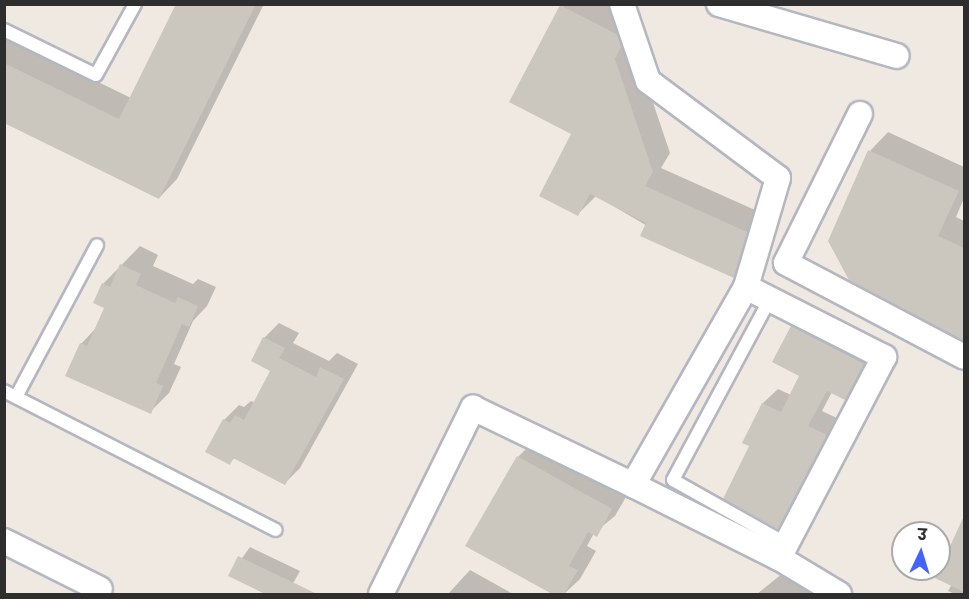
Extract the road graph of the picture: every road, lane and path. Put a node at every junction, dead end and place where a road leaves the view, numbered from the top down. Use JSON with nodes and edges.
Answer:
{"nodes":[{"id":1,"x":135,"y":4,"type":"edge"},
{"id":2,"x":622,"y":4,"type":"edge"},
{"id":3,"x":719,"y":4,"type":"edge"},
{"id":4,"x":4,"y":30,"type":"edge"},
{"id":5,"x":897,"y":56,"type":"dead end"},
{"id":6,"x":860,"y":114,"type":"dead end"},
{"id":7,"x":97,"y":245,"type":"dead end"},
{"id":8,"x":746,"y":286,"type":"junction"},
{"id":9,"x":770,"y":298,"type":"junction"},
{"id":10,"x":964,"y":357,"type":"edge"},
{"id":11,"x":4,"y":391,"type":"edge"},
{"id":12,"x":16,"y":397,"type":"junction"},
{"id":13,"x":633,"y":485,"type":"junction"},
{"id":14,"x":276,"y":530,"type":"dead end"},
{"id":15,"x":4,"y":541,"type":"edge"},
{"id":16,"x":783,"y":551,"type":"junction"},
{"id":17,"x":100,"y":589,"type":"dead end"},
{"id":18,"x":381,"y":594,"type":"edge"},
{"id":19,"x":839,"y":594,"type":"edge"}],
"edges":[{"from":1,"to":4,"type":"lane"},
{"from":2,"to":8,"type":"street"},
{"from":3,"to":5,"type":"street"},
{"from":6,"to":10,"type":"street"},
{"from":7,"to":12,"type":"lane"},
{"from":8,"to":9,"type":"street"},
{"from":8,"to":13,"type":"street"},
{"from":9,"to":16,"type":"lane"},
{"from":9,"to":16,"type":"street"},
{"from":11,"to":12,"type":"lane"},
{"from":12,"to":14,"type":"lane"},
{"from":13,"to":16,"type":"street"},
{"from":13,"to":18,"type":"street"},
{"from":15,"to":17,"type":"street"},
{"from":16,"to":19,"type":"street"}]}
